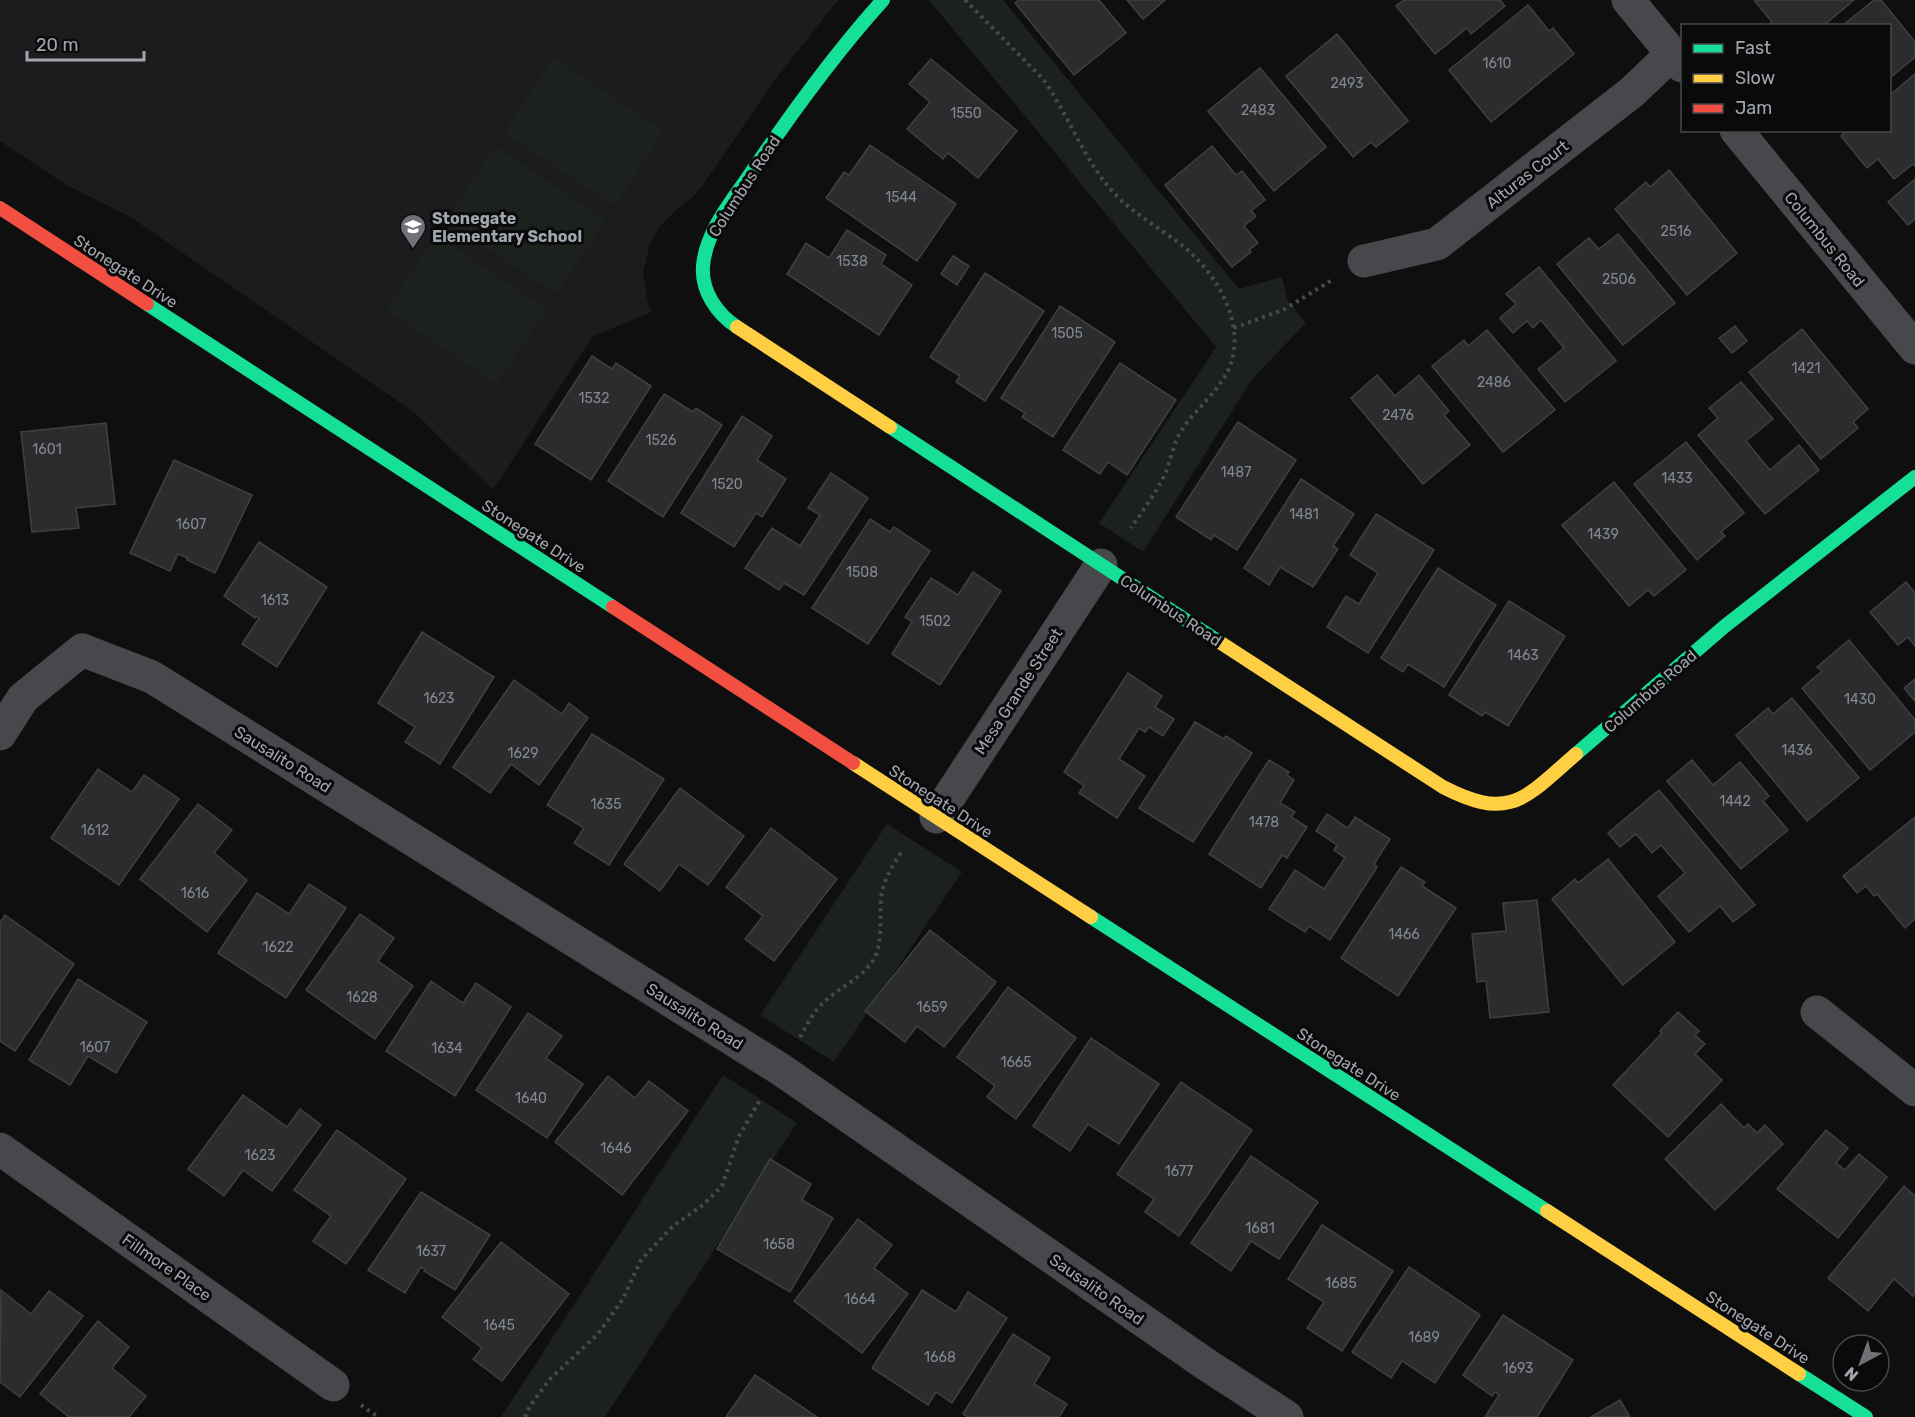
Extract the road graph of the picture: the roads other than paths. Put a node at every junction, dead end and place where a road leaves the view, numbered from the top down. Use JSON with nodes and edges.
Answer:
{"nodes":[{"id":1,"x":883,"y":0,"type":"edge"},
{"id":2,"x":1628,"y":0,"type":"edge"},
{"id":3,"x":1677,"y":60,"type":"edge"},
{"id":4,"x":1738,"y":132,"type":"edge"},
{"id":5,"x":0,"y":208,"type":"edge"},
{"id":6,"x":1364,"y":261,"type":"road end"},
{"id":7,"x":1915,"y":348,"type":"edge"},
{"id":8,"x":1915,"y":477,"type":"edge"},
{"id":9,"x":1101,"y":565,"type":"junction"},
{"id":10,"x":0,"y":734,"type":"edge"},
{"id":11,"x":936,"y":817,"type":"junction"},
{"id":12,"x":1817,"y":1012,"type":"dead end"},
{"id":13,"x":1915,"y":1090,"type":"edge"},
{"id":14,"x":0,"y":1149,"type":"edge"},
{"id":15,"x":333,"y":1385,"type":"dead end"},
{"id":16,"x":1287,"y":1417,"type":"edge"},
{"id":17,"x":1866,"y":1417,"type":"edge"}],
"edges":[{"from":1,"to":9,"type":"street","name":"Columbus Road"},
{"from":2,"to":3,"type":"street"},
{"from":3,"to":6,"type":"street","name":"Alturas Court"},
{"from":4,"to":7,"type":"street","name":"Columbus Road"},
{"from":5,"to":11,"type":"street","name":"Stonegate Drive"},
{"from":8,"to":9,"type":"street","name":"Columbus Road"},
{"from":9,"to":11,"type":"street","name":"Mesa Grande Street"},
{"from":10,"to":16,"type":"street","name":"Sausalito Road"},
{"from":11,"to":17,"type":"street","name":"Stonegate Drive"},
{"from":12,"to":13,"type":"street"},
{"from":14,"to":15,"type":"street","name":"Fillmore Place"}]}
